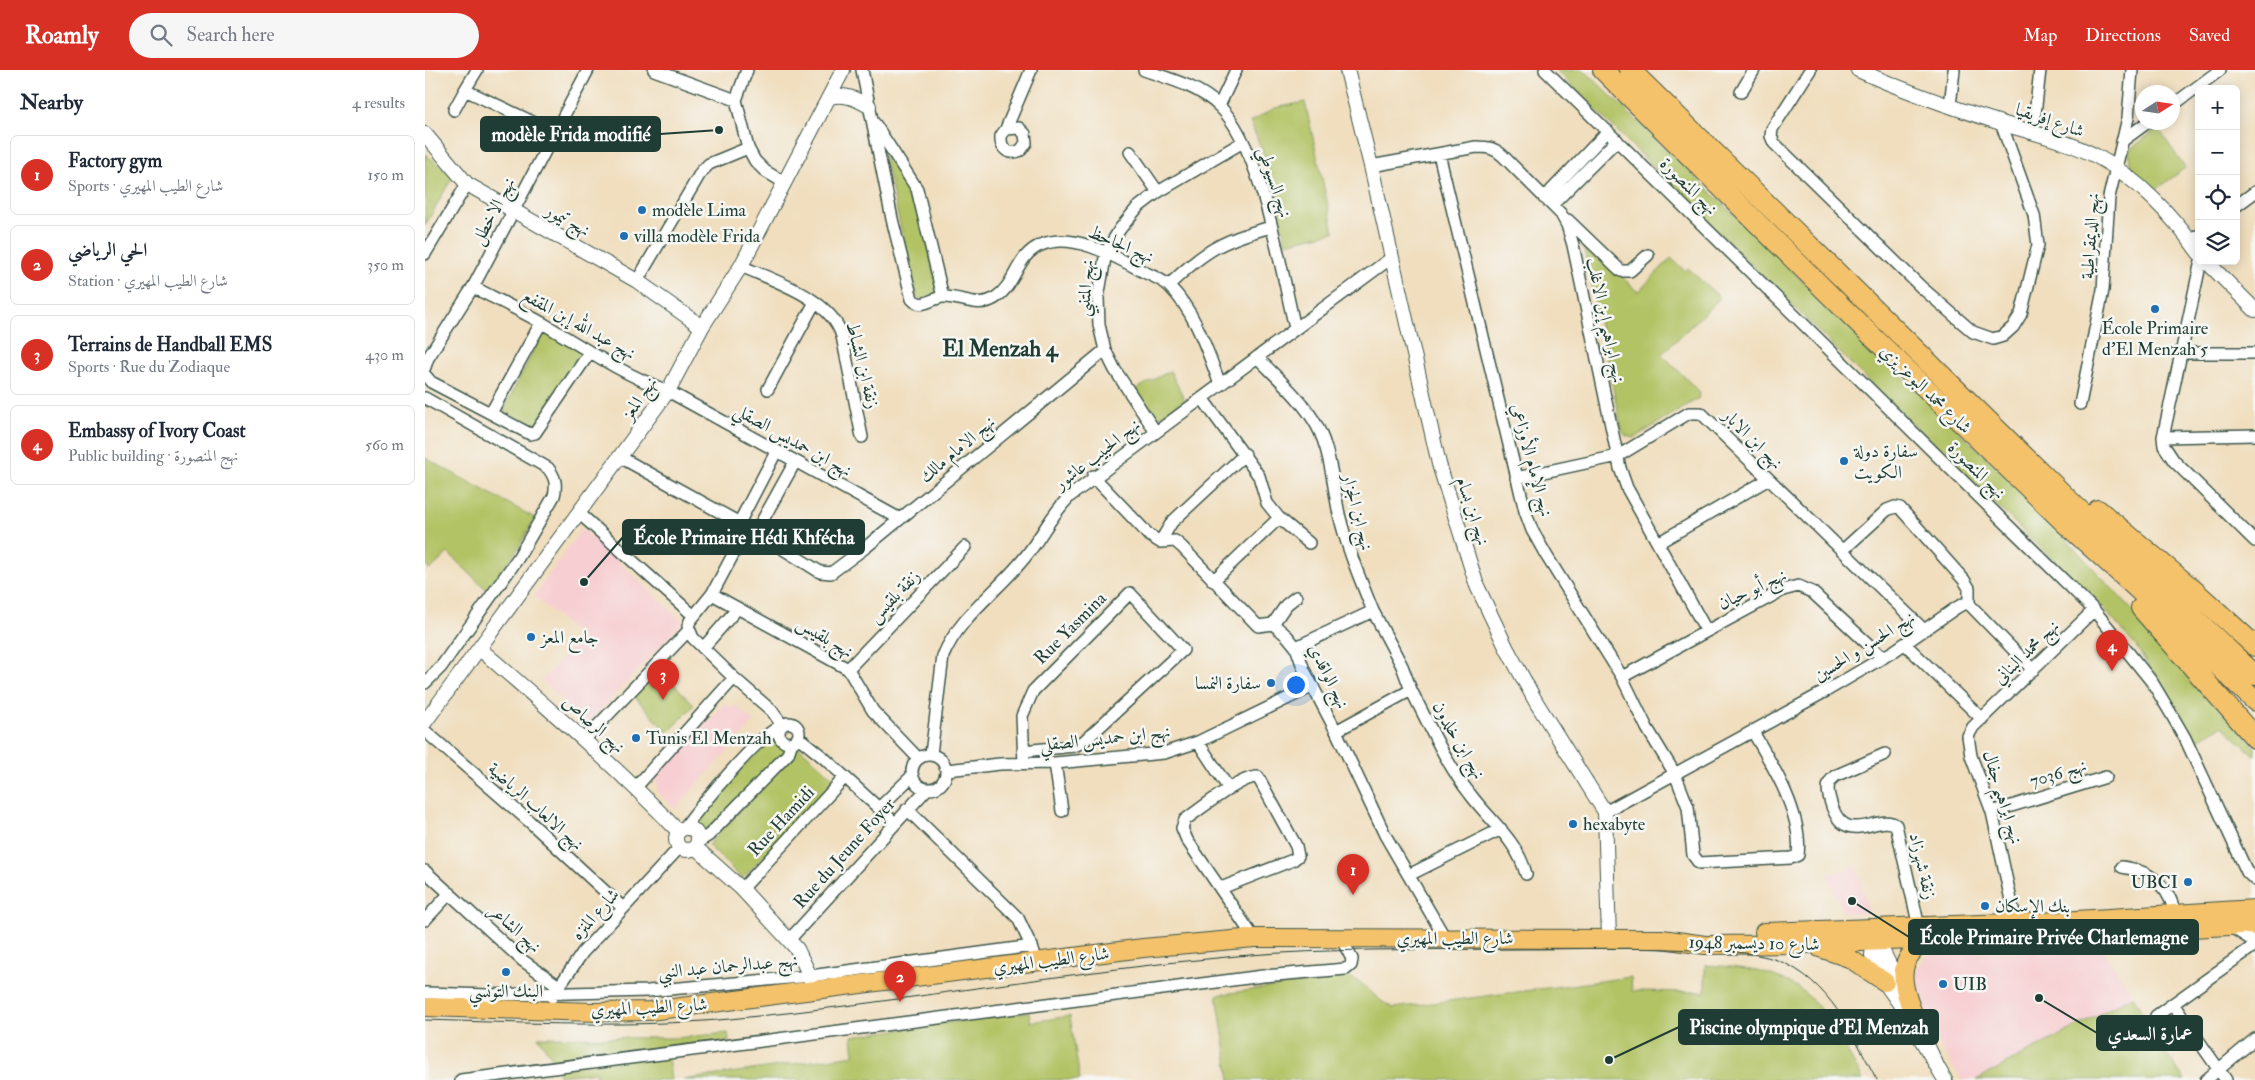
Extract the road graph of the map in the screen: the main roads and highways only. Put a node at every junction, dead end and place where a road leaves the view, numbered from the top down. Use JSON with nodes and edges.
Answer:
{"nodes":[{"id":1,"x":1603,"y":70,"type":"edge"},
{"id":2,"x":1630,"y":70,"type":"edge"},
{"id":3,"x":2053,"y":483,"type":"junction"},
{"id":4,"x":2065,"y":523,"type":"junction"},
{"id":5,"x":2255,"y":646,"type":"edge"},
{"id":6,"x":2255,"y":675,"type":"edge"},
{"id":7,"x":2255,"y":701,"type":"edge"},
{"id":8,"x":2255,"y":738,"type":"edge"},
{"id":9,"x":2176,"y":922,"type":"junction"},
{"id":10,"x":2250,"y":928,"type":"edge"},
{"id":11,"x":1879,"y":933,"type":"junction"},
{"id":12,"x":1921,"y":934,"type":"junction"},
{"id":13,"x":1679,"y":942,"type":"junction"},
{"id":14,"x":1810,"y":944,"type":"junction"},
{"id":15,"x":1885,"y":982,"type":"road end"},
{"id":16,"x":425,"y":1007,"type":"edge"},
{"id":17,"x":1918,"y":1026,"type":"road end"}],
"edges":[{"from":1,"to":4,"type":"highway","name":"شارع محمد البوعزيزي"},
{"from":2,"to":3,"type":"highway","name":"شارع محمد البوعزيزي"},
{"from":3,"to":5,"type":"highway"},
{"from":3,"to":6,"type":"highway","name":"شارع محمد البوعزيزي"},
{"from":4,"to":7,"type":"highway","name":"شارع محمد البوعزيزي"},
{"from":4,"to":8,"type":"highway"},
{"from":9,"to":10,"type":"main road","name":"شارع 10 ديسمبر 1948"},
{"from":9,"to":10,"type":"main road","name":"شارع 10 ديسمبر 1948"},
{"from":9,"to":12,"type":"main road","name":"شارع 10 ديسمبر 1948"},
{"from":11,"to":12,"type":"main road","name":"شارع 10 ديسمبر 1948"},
{"from":11,"to":13,"type":"main road","name":"شارع 10 ديسمبر 1948"},
{"from":11,"to":14,"type":"main road","name":"شارع 10 ديسمبر 1948"},
{"from":12,"to":17,"type":"main road"},
{"from":13,"to":14,"type":"main road","name":"شارع 10 ديسمبر 1948"},
{"from":13,"to":16,"type":"main road","name":"شارع الطيب المهيري"},
{"from":14,"to":15,"type":"main road"}]}
